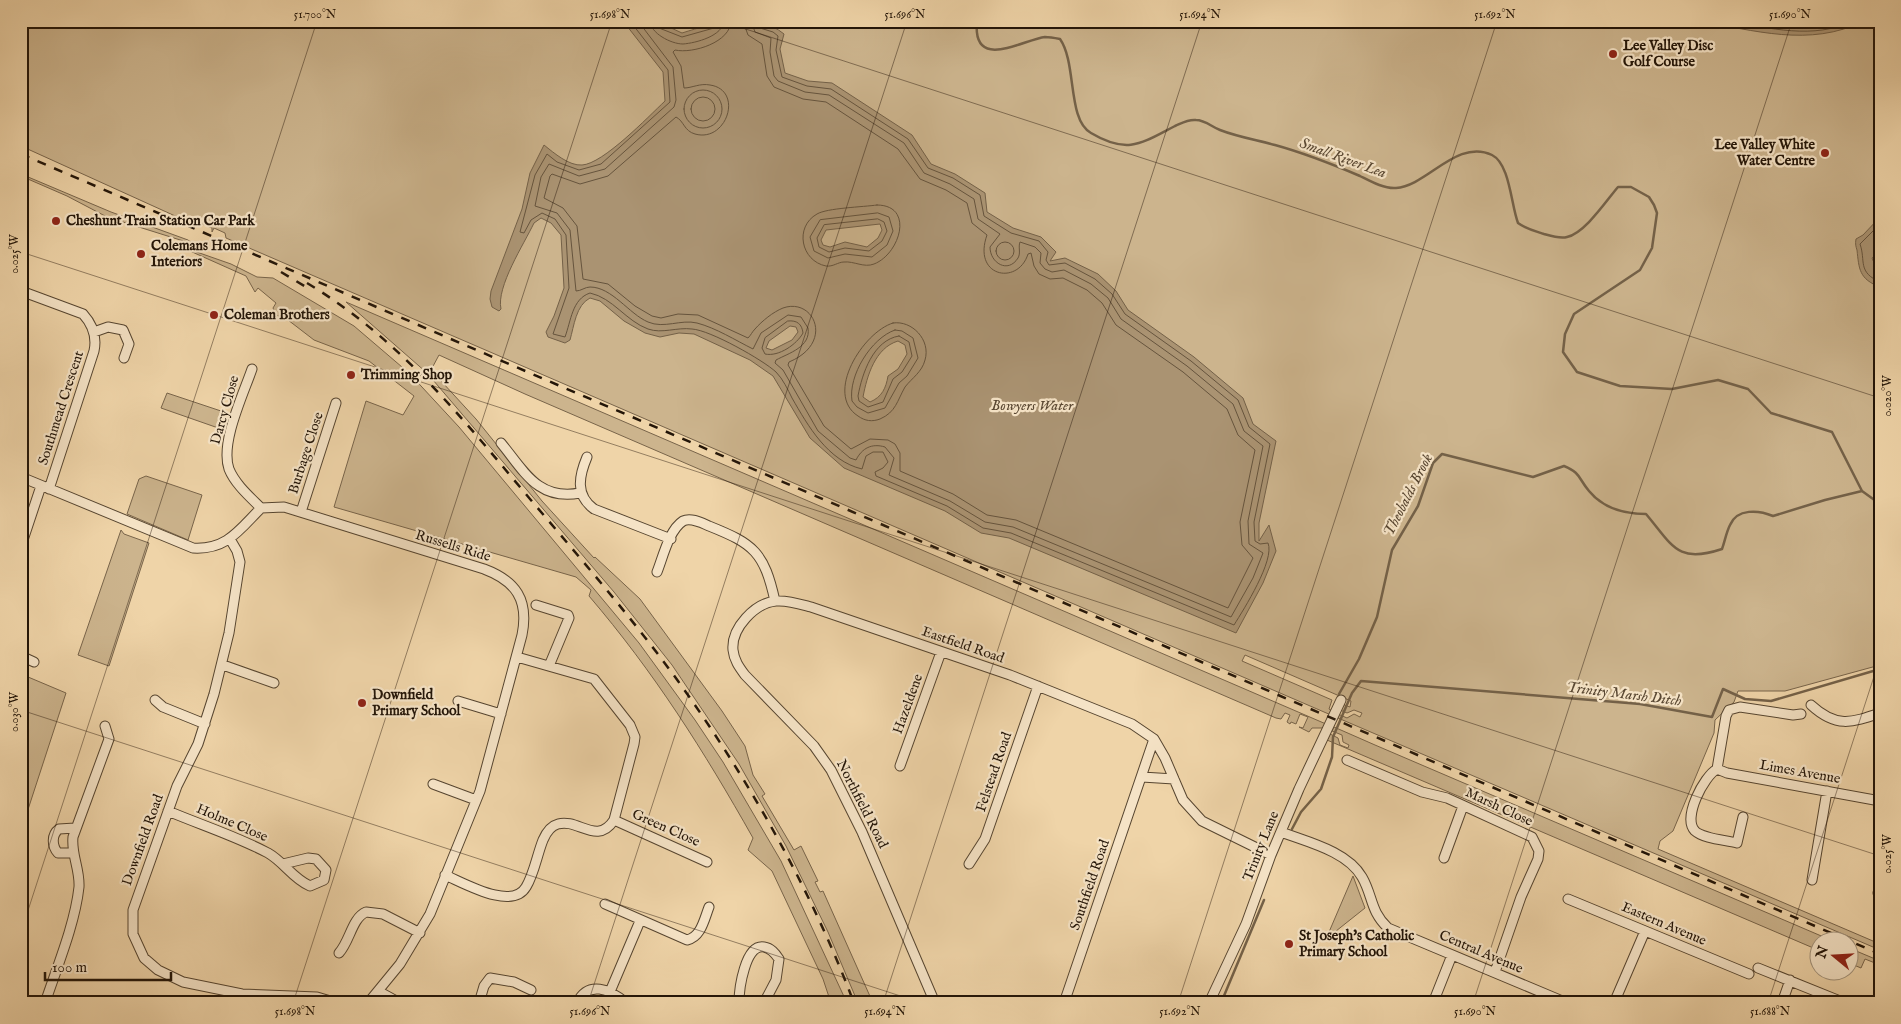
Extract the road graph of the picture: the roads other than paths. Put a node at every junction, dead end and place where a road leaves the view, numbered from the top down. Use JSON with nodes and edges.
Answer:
{"nodes":[{"id":1,"x":21,"y":291,"type":"edge"},
{"id":2,"x":94,"y":332,"type":"junction"},
{"id":3,"x":124,"y":358,"type":"dead end"},
{"id":4,"x":252,"y":369,"type":"dead end"},
{"id":5,"x":336,"y":403,"type":"dead end"},
{"id":6,"x":501,"y":442,"type":"dead end"},
{"id":7,"x":587,"y":457,"type":"dead end"},
{"id":8,"x":21,"y":477,"type":"edge"},
{"id":9,"x":45,"y":487,"type":"junction"},
{"id":10,"x":580,"y":493,"type":"junction"},
{"id":11,"x":261,"y":508,"type":"junction"},
{"id":12,"x":301,"y":512,"type":"junction"},
{"id":13,"x":230,"y":539,"type":"junction"},
{"id":14,"x":670,"y":539,"type":"junction"},
{"id":15,"x":21,"y":546,"type":"edge"},
{"id":16,"x":657,"y":572,"type":"dead end"},
{"id":17,"x":775,"y":601,"type":"junction"},
{"id":18,"x":536,"y":605,"type":"dead end"},
{"id":19,"x":941,"y":652,"type":"junction"},
{"id":20,"x":21,"y":656,"type":"edge"},
{"id":21,"x":517,"y":657,"type":"junction"},
{"id":22,"x":34,"y":662,"type":"dead end"},
{"id":23,"x":223,"y":665,"type":"junction"},
{"id":24,"x":549,"y":666,"type":"junction"},
{"id":25,"x":274,"y":683,"type":"dead end"},
{"id":26,"x":1038,"y":686,"type":"junction"},
{"id":27,"x":155,"y":700,"type":"dead end"},
{"id":28,"x":1341,"y":700,"type":"dead end"},
{"id":29,"x":458,"y":701,"type":"dead end"},
{"id":30,"x":1811,"y":705,"type":"dead end"},
{"id":31,"x":1880,"y":713,"type":"edge"},
{"id":32,"x":501,"y":714,"type":"junction"},
{"id":33,"x":1800,"y":714,"type":"dead end"},
{"id":34,"x":205,"y":724,"type":"junction"},
{"id":35,"x":105,"y":726,"type":"dead end"},
{"id":36,"x":1154,"y":739,"type":"junction"},
{"id":37,"x":1347,"y":760,"type":"dead end"},
{"id":38,"x":900,"y":766,"type":"dead end"},
{"id":39,"x":1716,"y":769,"type":"junction"},
{"id":40,"x":1142,"y":777,"type":"junction"},
{"id":41,"x":1174,"y":779,"type":"junction"},
{"id":42,"x":433,"y":784,"type":"dead end"},
{"id":43,"x":1827,"y":791,"type":"junction"},
{"id":44,"x":476,"y":800,"type":"junction"},
{"id":45,"x":1880,"y":800,"type":"edge"},
{"id":46,"x":1464,"y":806,"type":"junction"},
{"id":47,"x":168,"y":811,"type":"junction"},
{"id":48,"x":1743,"y":817,"type":"dead end"},
{"id":49,"x":614,"y":820,"type":"junction"},
{"id":50,"x":75,"y":828,"type":"junction"},
{"id":51,"x":1281,"y":832,"type":"junction"},
{"id":52,"x":74,"y":853,"type":"junction"},
{"id":53,"x":1271,"y":854,"type":"junction"},
{"id":54,"x":1444,"y":858,"type":"dead end"},
{"id":55,"x":707,"y":862,"type":"dead end"},
{"id":56,"x":283,"y":864,"type":"junction"},
{"id":57,"x":969,"y":864,"type":"dead end"},
{"id":58,"x":445,"y":875,"type":"junction"},
{"id":59,"x":1812,"y":880,"type":"dead end"},
{"id":60,"x":1568,"y":899,"type":"dead end"},
{"id":61,"x":604,"y":904,"type":"dead end"},
{"id":62,"x":708,"y":907,"type":"dead end"},
{"id":63,"x":640,"y":921,"type":"junction"},
{"id":64,"x":1645,"y":931,"type":"junction"},
{"id":65,"x":420,"y":932,"type":"junction"},
{"id":66,"x":339,"y":953,"type":"dead end"},
{"id":67,"x":1452,"y":955,"type":"junction"},
{"id":68,"x":1758,"y":968,"type":"dead end"},
{"id":69,"x":1496,"y":972,"type":"junction"},
{"id":70,"x":1749,"y":974,"type":"dead end"},
{"id":71,"x":1790,"y":980,"type":"junction"},
{"id":72,"x":531,"y":990,"type":"dead end"},
{"id":73,"x":378,"y":991,"type":"junction"},
{"id":74,"x":610,"y":994,"type":"junction"},
{"id":75,"x":45,"y":1003,"type":"edge"},
{"id":76,"x":337,"y":1003,"type":"edge"},
{"id":77,"x":368,"y":1003,"type":"edge"},
{"id":78,"x":400,"y":1003,"type":"edge"},
{"id":79,"x":479,"y":1003,"type":"edge"},
{"id":80,"x":577,"y":1003,"type":"edge"},
{"id":81,"x":626,"y":1003,"type":"edge"},
{"id":82,"x":739,"y":1003,"type":"edge"},
{"id":83,"x":764,"y":1003,"type":"edge"},
{"id":84,"x":935,"y":1003,"type":"edge"},
{"id":85,"x":1064,"y":1003,"type":"edge"},
{"id":86,"x":1209,"y":1003,"type":"edge"},
{"id":87,"x":1433,"y":1003,"type":"edge"},
{"id":88,"x":1567,"y":1003,"type":"edge"},
{"id":89,"x":1614,"y":1003,"type":"edge"},
{"id":90,"x":1782,"y":1003,"type":"edge"},
{"id":91,"x":1845,"y":1003,"type":"edge"}],
"edges":[{"from":1,"to":2,"type":"street"},
{"from":2,"to":3,"type":"street"},
{"from":2,"to":9,"type":"street","name":"Southmead Crescent"},
{"from":4,"to":11,"type":"street","name":"Darcy Close"},
{"from":5,"to":12,"type":"street","name":"Burbage Close"},
{"from":6,"to":10,"type":"street"},
{"from":7,"to":10,"type":"street"},
{"from":8,"to":9,"type":"street"},
{"from":9,"to":13,"type":"street"},
{"from":9,"to":15,"type":"street","name":"Southmead Crescent"},
{"from":10,"to":14,"type":"street"},
{"from":11,"to":12,"type":"street","name":"Russells Ride"},
{"from":11,"to":13,"type":"street"},
{"from":12,"to":21,"type":"street","name":"Russells Ride"},
{"from":13,"to":23,"type":"street","name":"Downfield Road"},
{"from":14,"to":16,"type":"street"},
{"from":14,"to":17,"type":"street"},
{"from":17,"to":19,"type":"street","name":"Eastfield Road"},
{"from":17,"to":84,"type":"street","name":"Northfield Road"},
{"from":18,"to":24,"type":"street"},
{"from":19,"to":26,"type":"street","name":"Eastfield Road"},
{"from":19,"to":38,"type":"street","name":"Hazeldene"},
{"from":20,"to":22,"type":"street"},
{"from":21,"to":24,"type":"street"},
{"from":21,"to":32,"type":"street","name":"Russells Ride"},
{"from":23,"to":25,"type":"street"},
{"from":23,"to":34,"type":"street","name":"Downfield Road"},
{"from":24,"to":49,"type":"street"},
{"from":26,"to":36,"type":"street","name":"Eastfield Road"},
{"from":26,"to":57,"type":"street","name":"Felstead Road"},
{"from":27,"to":34,"type":"street"},
{"from":28,"to":51,"type":"street","name":"Trinity Lane"},
{"from":29,"to":32,"type":"street"},
{"from":30,"to":31,"type":"street"},
{"from":32,"to":44,"type":"street","name":"Russells Ride"},
{"from":33,"to":39,"type":"street"},
{"from":34,"to":47,"type":"street","name":"Downfield Road"},
{"from":35,"to":50,"type":"street"},
{"from":36,"to":40,"type":"street","name":"Southfield Road"},
{"from":36,"to":41,"type":"street"},
{"from":37,"to":46,"type":"street","name":"Marsh Close"},
{"from":39,"to":43,"type":"street","name":"Limes Avenue"},
{"from":39,"to":48,"type":"street"},
{"from":40,"to":41,"type":"street"},
{"from":40,"to":85,"type":"street","name":"Southfield Road"},
{"from":41,"to":53,"type":"street"},
{"from":42,"to":44,"type":"street"},
{"from":43,"to":45,"type":"street","name":"Limes Avenue"},
{"from":43,"to":59,"type":"street"},
{"from":44,"to":58,"type":"street","name":"Russells Ride"},
{"from":46,"to":54,"type":"street"},
{"from":46,"to":69,"type":"street","name":"Marsh Close"},
{"from":47,"to":56,"type":"street","name":"Holme Close"},
{"from":47,"to":76,"type":"street","name":"Downfield Road"},
{"from":49,"to":55,"type":"street","name":"Green Close"},
{"from":49,"to":58,"type":"street"},
{"from":50,"to":52,"type":"street"},
{"from":50,"to":52,"type":"street"},
{"from":51,"to":53,"type":"street","name":"Trinity Lane"},
{"from":51,"to":67,"type":"street","name":"Central Avenue"},
{"from":52,"to":75,"type":"street"},
{"from":53,"to":86,"type":"street","name":"Trinity Lane"},
{"from":56,"to":56,"type":"street","name":"Holme Close"},
{"from":58,"to":65,"type":"street","name":"Russells Ride"},
{"from":60,"to":64,"type":"street","name":"Eastern Avenue"},
{"from":61,"to":63,"type":"street"},
{"from":62,"to":63,"type":"street"},
{"from":63,"to":74,"type":"street"},
{"from":64,"to":70,"type":"street","name":"Eastern Avenue"},
{"from":64,"to":89,"type":"street"},
{"from":65,"to":66,"type":"street"},
{"from":65,"to":73,"type":"street","name":"Russells Ride"},
{"from":67,"to":69,"type":"street","name":"Central Avenue"},
{"from":67,"to":87,"type":"street"},
{"from":68,"to":71,"type":"street"},
{"from":69,"to":88,"type":"street","name":"Central Avenue"},
{"from":71,"to":90,"type":"street"},
{"from":71,"to":91,"type":"street"},
{"from":72,"to":79,"type":"street"},
{"from":73,"to":77,"type":"street","name":"Russells Ride"},
{"from":73,"to":78,"type":"street"},
{"from":74,"to":80,"type":"street"},
{"from":74,"to":81,"type":"street"},
{"from":82,"to":83,"type":"street"}]}
